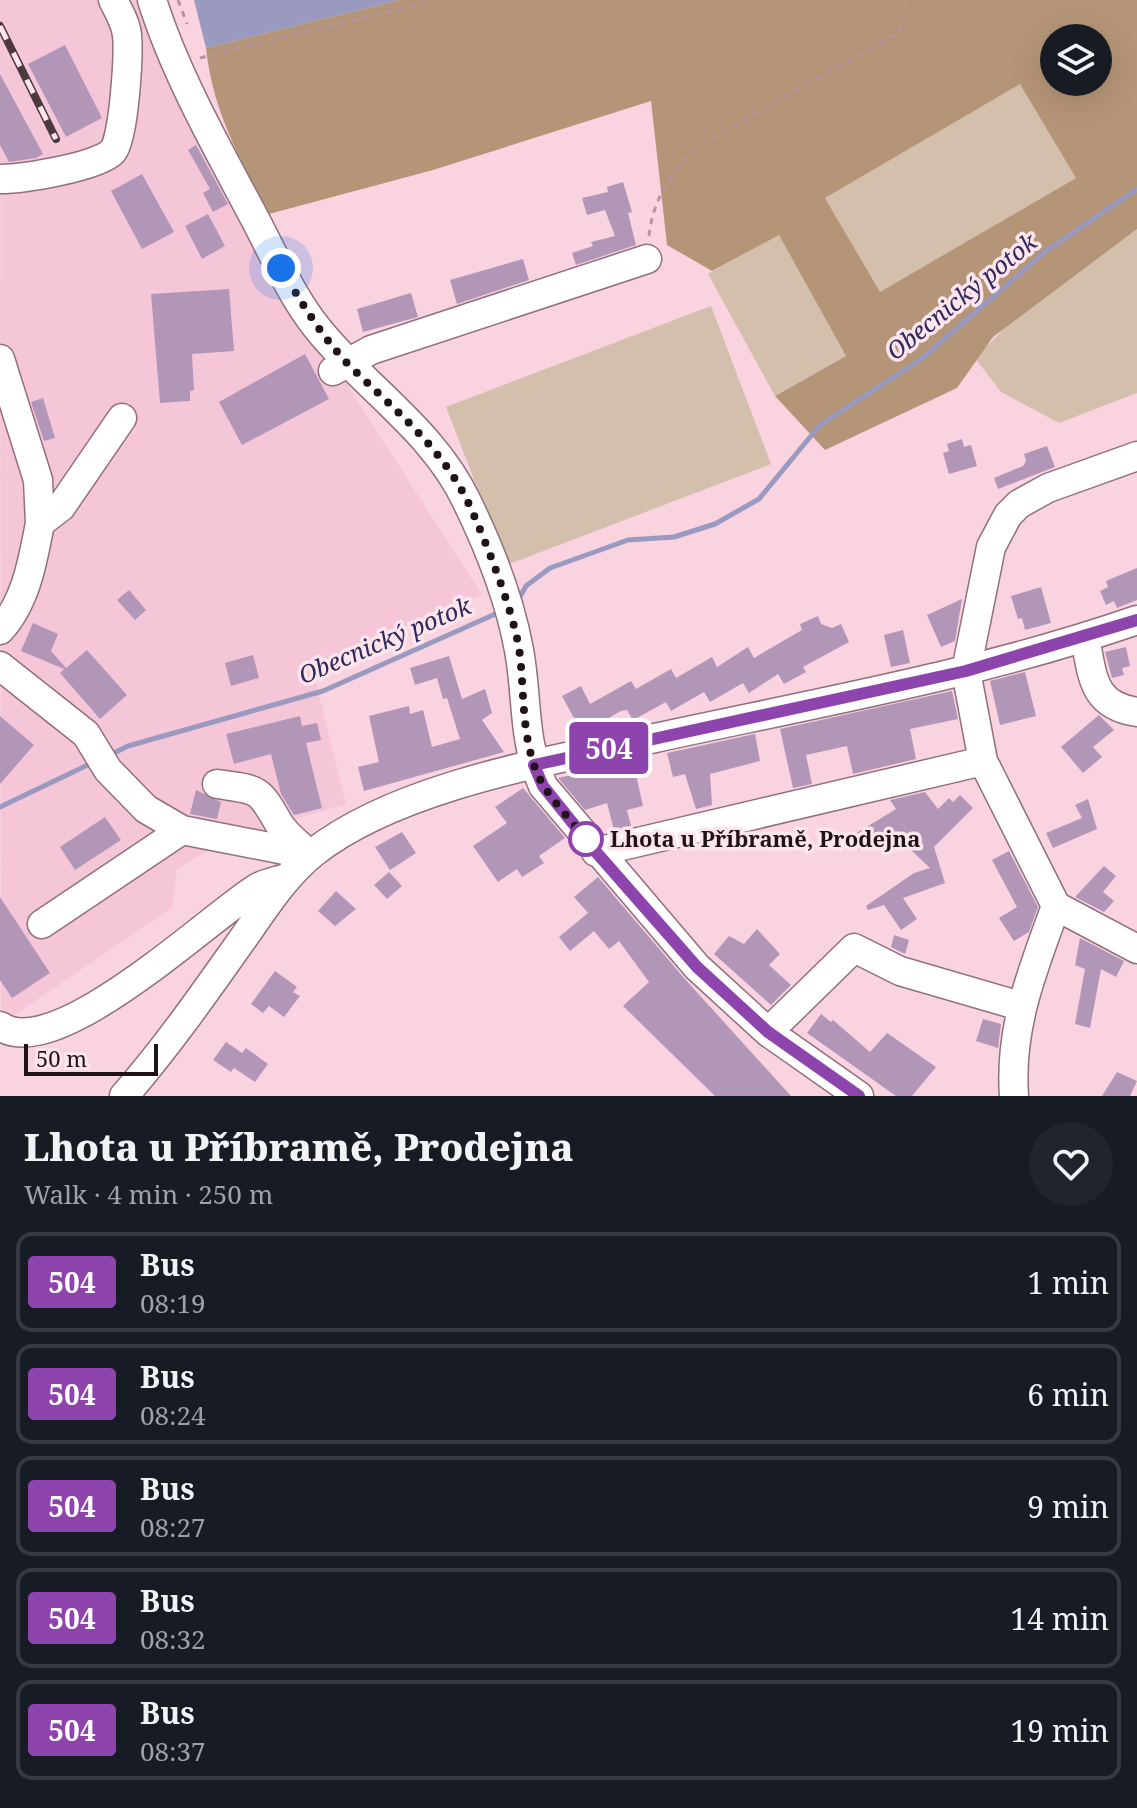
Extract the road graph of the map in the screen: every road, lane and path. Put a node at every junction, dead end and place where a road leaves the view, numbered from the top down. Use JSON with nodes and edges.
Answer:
{"nodes":[{"id":1,"x":113,"y":0,"type":"edge"},
{"id":2,"x":152,"y":0,"type":"edge"},
{"id":3,"x":178,"y":0,"type":"edge"},
{"id":4,"x":436,"y":0,"type":"edge"},
{"id":5,"x":906,"y":0,"type":"edge"},
{"id":6,"x":189,"y":30,"type":"dead end"},
{"id":7,"x":184,"y":75,"type":"junction"},
{"id":8,"x":0,"y":179,"type":"edge"},
{"id":9,"x":647,"y":259,"type":"joint"},
{"id":10,"x":0,"y":359,"type":"edge"},
{"id":11,"x":340,"y":367,"type":"junction"},
{"id":12,"x":122,"y":418,"type":"dead end"},
{"id":13,"x":1137,"y":456,"type":"edge"},
{"id":14,"x":40,"y":523,"type":"junction"},
{"id":15,"x":1137,"y":620,"type":"edge"},
{"id":16,"x":0,"y":630,"type":"edge"},
{"id":17,"x":1085,"y":638,"type":"junction"},
{"id":18,"x":0,"y":666,"type":"edge"},
{"id":19,"x":966,"y":671,"type":"junction"},
{"id":20,"x":1137,"y":712,"type":"edge"},
{"id":21,"x":983,"y":761,"type":"junction"},
{"id":22,"x":534,"y":765,"type":"junction"},
{"id":23,"x":217,"y":784,"type":"dead end"},
{"id":24,"x":182,"y":830,"type":"junction"},
{"id":25,"x":596,"y":852,"type":"junction"},
{"id":26,"x":310,"y":855,"type":"junction"},
{"id":27,"x":286,"y":878,"type":"junction"},
{"id":28,"x":1056,"y":906,"type":"junction"},
{"id":29,"x":42,"y":924,"type":"dead end"},
{"id":30,"x":1137,"y":949,"type":"edge"},
{"id":31,"x":1020,"y":1006,"type":"junction"},
{"id":32,"x":0,"y":1026,"type":"edge"},
{"id":33,"x":768,"y":1032,"type":"junction"},
{"id":34,"x":124,"y":1096,"type":"edge"},
{"id":35,"x":859,"y":1096,"type":"edge"},
{"id":36,"x":1014,"y":1096,"type":"edge"}],
"edges":[{"from":1,"to":8,"type":"street"},
{"from":2,"to":7,"type":"street"},
{"from":3,"to":6,"type":"path"},
{"from":4,"to":7,"type":"path"},
{"from":5,"to":9,"type":"path"},
{"from":7,"to":11,"type":"street"},
{"from":9,"to":11,"type":"street"},
{"from":10,"to":14,"type":"street"},
{"from":11,"to":22,"type":"street"},
{"from":12,"to":14,"type":"street"},
{"from":13,"to":19,"type":"street"},
{"from":14,"to":16,"type":"street"},
{"from":15,"to":17,"type":"street"},
{"from":17,"to":19,"type":"street"},
{"from":17,"to":20,"type":"street"},
{"from":18,"to":24,"type":"street"},
{"from":19,"to":21,"type":"street"},
{"from":19,"to":22,"type":"street"},
{"from":21,"to":25,"type":"street"},
{"from":21,"to":28,"type":"street"},
{"from":22,"to":25,"type":"street"},
{"from":22,"to":26,"type":"street"},
{"from":23,"to":26,"type":"street"},
{"from":24,"to":26,"type":"street"},
{"from":24,"to":29,"type":"street"},
{"from":25,"to":33,"type":"street"},
{"from":26,"to":27,"type":"street"},
{"from":27,"to":32,"type":"street"},
{"from":27,"to":34,"type":"street"},
{"from":28,"to":30,"type":"street"},
{"from":28,"to":31,"type":"street"},
{"from":31,"to":33,"type":"street"},
{"from":31,"to":36,"type":"street"},
{"from":33,"to":35,"type":"street"}]}
